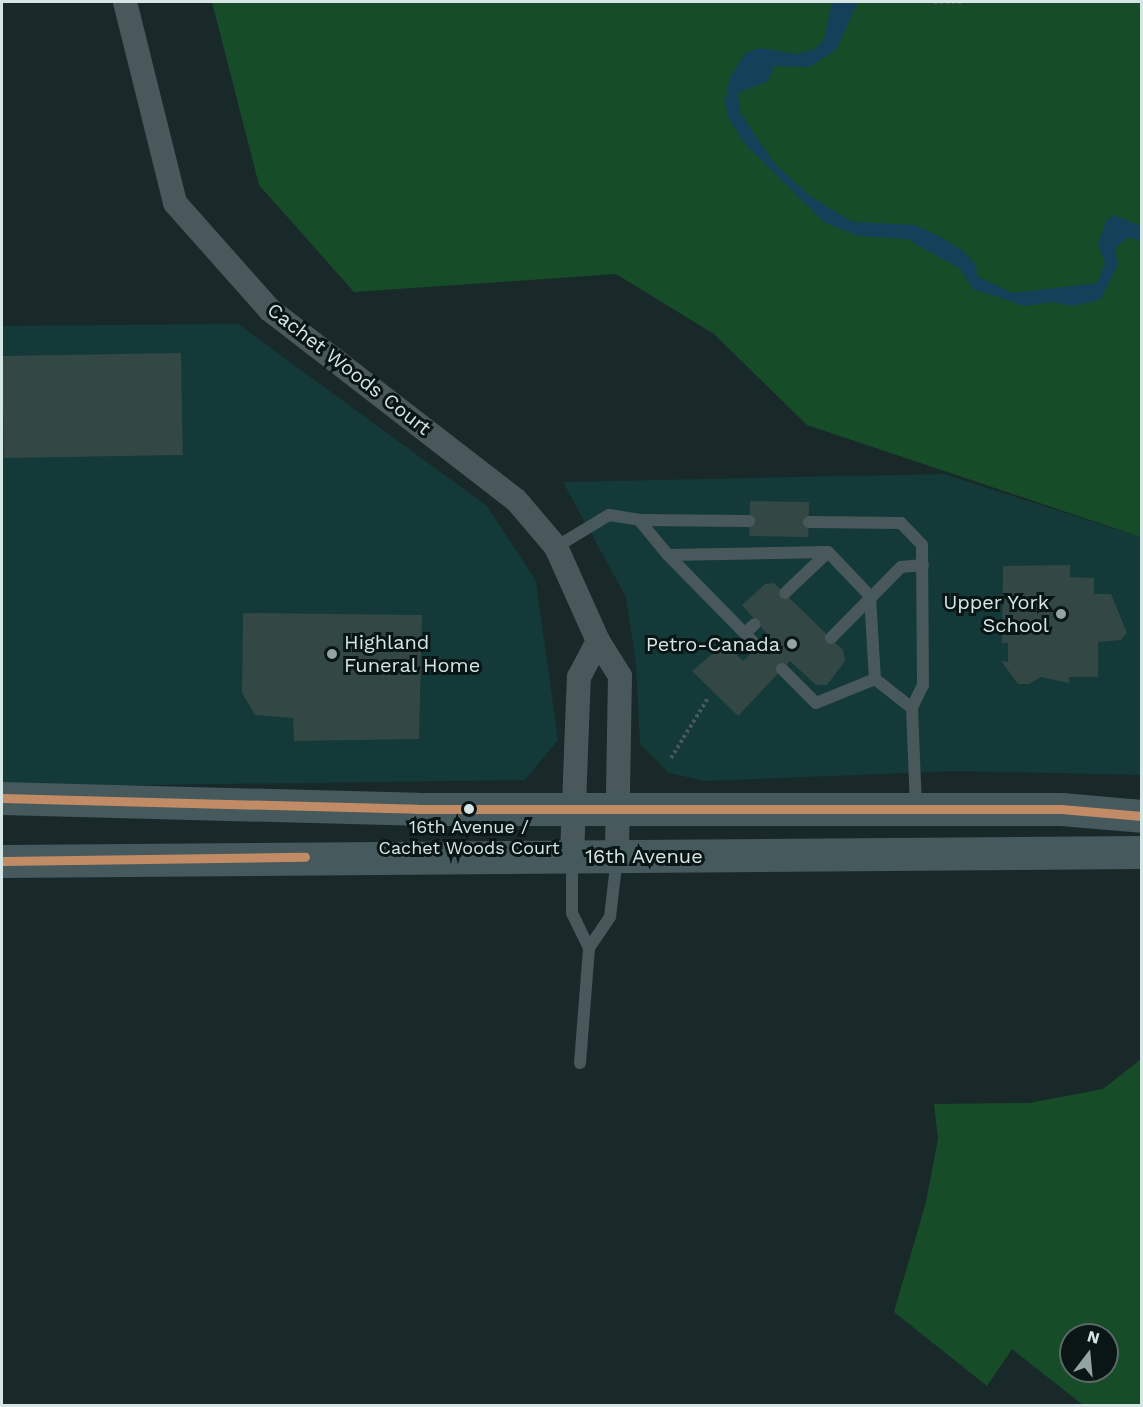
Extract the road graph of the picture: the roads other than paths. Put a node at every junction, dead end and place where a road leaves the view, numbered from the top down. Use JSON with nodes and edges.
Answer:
{"nodes":[{"id":1,"x":125,"y":2,"type":"edge"},
{"id":2,"x":639,"y":520,"type":"junction"},
{"id":3,"x":749,"y":521,"type":"dead end"},
{"id":4,"x":809,"y":522,"type":"dead end"},
{"id":5,"x":556,"y":547,"type":"junction"},
{"id":6,"x":828,"y":552,"type":"junction"},
{"id":7,"x":668,"y":555,"type":"junction"},
{"id":8,"x":922,"y":565,"type":"junction"},
{"id":9,"x":785,"y":593,"type":"dead end"},
{"id":10,"x":870,"y":596,"type":"junction"},
{"id":11,"x":755,"y":624,"type":"dead end"},
{"id":12,"x":745,"y":633,"type":"junction"},
{"id":13,"x":831,"y":638,"type":"dead end"},
{"id":14,"x":598,"y":641,"type":"junction"},
{"id":15,"x":759,"y":646,"type":"dead end"},
{"id":16,"x":782,"y":669,"type":"dead end"},
{"id":17,"x":875,"y":679,"type":"junction"},
{"id":18,"x":912,"y":708,"type":"junction"},
{"id":19,"x":2,"y":798,"type":"edge"},
{"id":20,"x":916,"y":809,"type":"junction"},
{"id":21,"x":572,"y":810,"type":"junction"},
{"id":22,"x":618,"y":811,"type":"junction"},
{"id":23,"x":1142,"y":816,"type":"edge"},
{"id":24,"x":1142,"y":852,"type":"edge"},
{"id":25,"x":572,"y":856,"type":"junction"},
{"id":26,"x":617,"y":856,"type":"junction"},
{"id":27,"x":2,"y":861,"type":"edge"},
{"id":28,"x":589,"y":948,"type":"junction"},
{"id":29,"x":580,"y":1063,"type":"dead end"}],
"edges":[{"from":1,"to":5,"type":"street","name":"Cachet Woods Court"},
{"from":2,"to":3,"type":"lane"},
{"from":2,"to":5,"type":"lane"},
{"from":2,"to":7,"type":"lane"},
{"from":4,"to":8,"type":"lane"},
{"from":5,"to":14,"type":"street","name":"Cachet Woods Court"},
{"from":6,"to":7,"type":"lane"},
{"from":6,"to":9,"type":"lane"},
{"from":6,"to":10,"type":"lane"},
{"from":7,"to":12,"type":"lane"},
{"from":8,"to":10,"type":"lane"},
{"from":8,"to":18,"type":"lane"},
{"from":10,"to":13,"type":"lane"},
{"from":10,"to":17,"type":"lane"},
{"from":11,"to":12,"type":"lane"},
{"from":12,"to":15,"type":"lane"},
{"from":14,"to":21,"type":"street"},
{"from":14,"to":22,"type":"street","name":"Cachet Woods Court"},
{"from":16,"to":17,"type":"lane"},
{"from":17,"to":18,"type":"lane"},
{"from":18,"to":20,"type":"lane"},
{"from":19,"to":21,"type":"main road"},
{"from":20,"to":22,"type":"main road"},
{"from":20,"to":23,"type":"main road"},
{"from":21,"to":22,"type":"main road"},
{"from":21,"to":25,"type":"street"},
{"from":22,"to":26,"type":"street","name":"Cachet Woods Court"},
{"from":24,"to":26,"type":"main road","name":"16th Avenue"},
{"from":25,"to":26,"type":"main road","name":"16th Avenue"},
{"from":25,"to":27,"type":"main road","name":"16th Avenue"},
{"from":25,"to":28,"type":"lane"},
{"from":26,"to":28,"type":"lane"},
{"from":28,"to":29,"type":"lane"}]}
